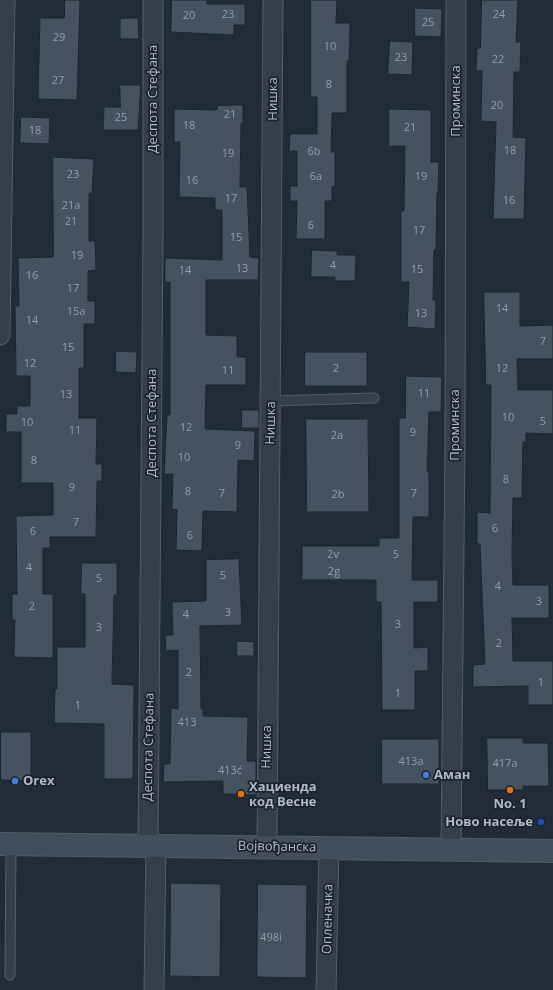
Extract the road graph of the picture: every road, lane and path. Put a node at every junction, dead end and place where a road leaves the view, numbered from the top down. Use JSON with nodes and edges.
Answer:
{"nodes":[{"id":1,"x":5,"y":0,"type":"edge"},
{"id":2,"x":153,"y":0,"type":"edge"},
{"id":3,"x":273,"y":0,"type":"edge"},
{"id":4,"x":456,"y":0,"type":"edge"},
{"id":5,"x":0,"y":335,"type":"edge"},
{"id":6,"x":374,"y":398,"type":"dead end"},
{"id":7,"x":271,"y":401,"type":"junction"},
{"id":8,"x":5,"y":844,"type":"edge"},
{"id":9,"x":152,"y":846,"type":"junction"},
{"id":10,"x":267,"y":846,"type":"junction"},
{"id":11,"x":329,"y":848,"type":"junction"},
{"id":12,"x":451,"y":850,"type":"junction"},
{"id":13,"x":553,"y":851,"type":"edge"},
{"id":14,"x":10,"y":975,"type":"dead end"},
{"id":15,"x":154,"y":990,"type":"edge"},
{"id":16,"x":326,"y":990,"type":"edge"}],
"edges":[{"from":1,"to":5,"type":"street"},
{"from":2,"to":9,"type":"street","name":"Деспота Стефана"},
{"from":3,"to":7,"type":"street","name":"Нишка"},
{"from":4,"to":12,"type":"street","name":"Проминска"},
{"from":6,"to":7,"type":"lane"},
{"from":7,"to":10,"type":"street","name":"Нишка"},
{"from":8,"to":9,"type":"main road","name":"Војвођанска"},
{"from":8,"to":14,"type":"lane"},
{"from":9,"to":10,"type":"main road","name":"Војвођанска"},
{"from":9,"to":15,"type":"street","name":"Деспота Стефана"},
{"from":10,"to":11,"type":"main road","name":"Војвођанска"},
{"from":11,"to":12,"type":"main road","name":"Војвођанска"},
{"from":11,"to":16,"type":"street","name":"Опленачка"},
{"from":12,"to":13,"type":"main road","name":"Војвођанска"}]}
